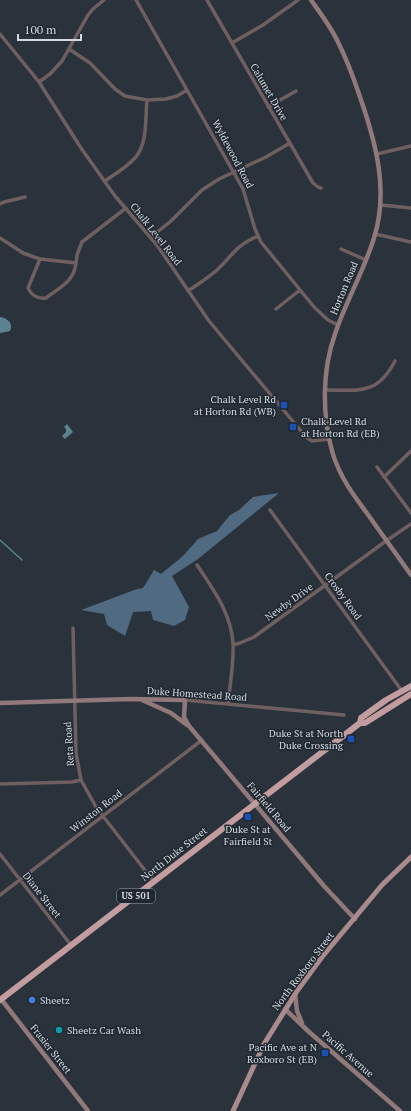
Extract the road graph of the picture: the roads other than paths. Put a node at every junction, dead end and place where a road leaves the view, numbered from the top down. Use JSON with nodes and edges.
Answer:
{"nodes":[{"id":1,"x":104,"y":0,"type":"edge"},
{"id":2,"x":136,"y":0,"type":"edge"},
{"id":3,"x":207,"y":0,"type":"edge"},
{"id":4,"x":298,"y":0,"type":"edge"},
{"id":5,"x":311,"y":0,"type":"edge"},
{"id":6,"x":0,"y":34,"type":"edge"},
{"id":7,"x":232,"y":43,"type":"junction"},
{"id":8,"x":69,"y":49,"type":"junction"},
{"id":9,"x":39,"y":82,"type":"junction"},
{"id":10,"x":187,"y":90,"type":"junction"},
{"id":11,"x":296,"y":91,"type":"dead end"},
{"id":12,"x":147,"y":100,"type":"junction"},
{"id":13,"x":268,"y":107,"type":"junction"},
{"id":14,"x":290,"y":143,"type":"junction"},
{"id":15,"x":411,"y":146,"type":"edge"},
{"id":16,"x":377,"y":154,"type":"junction"},
{"id":17,"x":234,"y":172,"type":"junction"},
{"id":18,"x":105,"y":181,"type":"junction"},
{"id":19,"x":321,"y":188,"type":"dead end"},
{"id":20,"x":25,"y":197,"type":"dead end"},
{"id":21,"x":0,"y":204,"type":"edge"},
{"id":22,"x":381,"y":205,"type":"junction"},
{"id":23,"x":126,"y":208,"type":"junction"},
{"id":24,"x":411,"y":208,"type":"edge"},
{"id":25,"x":375,"y":234,"type":"junction"},
{"id":26,"x":258,"y":236,"type":"junction"},
{"id":27,"x":151,"y":237,"type":"junction"},
{"id":28,"x":0,"y":238,"type":"edge"},
{"id":29,"x":411,"y":242,"type":"edge"},
{"id":30,"x":341,"y":249,"type":"dead end"},
{"id":31,"x":40,"y":259,"type":"junction"},
{"id":32,"x":366,"y":260,"type":"junction"},
{"id":33,"x":76,"y":263,"type":"junction"},
{"id":34,"x":300,"y":290,"type":"junction"},
{"id":35,"x":188,"y":291,"type":"junction"},
{"id":36,"x":276,"y":309,"type":"dead end"},
{"id":37,"x":338,"y":324,"type":"junction"},
{"id":38,"x":395,"y":361,"type":"dead end"},
{"id":39,"x":325,"y":390,"type":"junction"},
{"id":40,"x":329,"y":439,"type":"junction"},
{"id":41,"x":411,"y":451,"type":"edge"},
{"id":42,"x":377,"y":466,"type":"dead end"},
{"id":43,"x":384,"y":477,"type":"junction"},
{"id":44,"x":270,"y":510,"type":"dead end"},
{"id":45,"x":411,"y":514,"type":"edge"},
{"id":46,"x":411,"y":524,"type":"edge"},
{"id":47,"x":386,"y":541,"type":"junction"},
{"id":48,"x":197,"y":565,"type":"dead end"},
{"id":49,"x":411,"y":575,"type":"edge"},
{"id":50,"x":325,"y":585,"type":"junction"},
{"id":51,"x":73,"y":628,"type":"dead end"},
{"id":52,"x":233,"y":645,"type":"junction"},
{"id":53,"x":411,"y":686,"type":"edge"},
{"id":54,"x":402,"y":691,"type":"junction"},
{"id":55,"x":411,"y":694,"type":"edge"},
{"id":56,"x":140,"y":699,"type":"junction"},
{"id":57,"x":184,"y":700,"type":"junction"},
{"id":58,"x":74,"y":701,"type":"junction"},
{"id":59,"x":0,"y":703,"type":"edge"},
{"id":60,"x":228,"y":704,"type":"junction"},
{"id":61,"x":344,"y":715,"type":"dead end"},
{"id":62,"x":360,"y":723,"type":"junction"},
{"id":63,"x":189,"y":726,"type":"junction"},
{"id":64,"x":202,"y":740,"type":"junction"},
{"id":65,"x":81,"y":780,"type":"junction"},
{"id":66,"x":0,"y":784,"type":"edge"},
{"id":67,"x":255,"y":804,"type":"junction"},
{"id":68,"x":103,"y":816,"type":"junction"},
{"id":69,"x":0,"y":854,"type":"edge"},
{"id":70,"x":411,"y":857,"type":"edge"},
{"id":71,"x":20,"y":880,"type":"junction"},
{"id":72,"x":154,"y":882,"type":"junction"},
{"id":73,"x":0,"y":895,"type":"edge"},
{"id":74,"x":355,"y":919,"type":"junction"},
{"id":75,"x":71,"y":945,"type":"junction"},
{"id":76,"x":295,"y":994,"type":"junction"},
{"id":77,"x":0,"y":998,"type":"edge"},
{"id":78,"x":285,"y":1009,"type":"junction"},
{"id":79,"x":304,"y":1026,"type":"junction"},
{"id":80,"x":88,"y":1111,"type":"edge"},
{"id":81,"x":233,"y":1111,"type":"edge"},
{"id":82,"x":400,"y":1111,"type":"edge"}],
"edges":[{"from":1,"to":8,"type":"street"},
{"from":2,"to":10,"type":"street","name":"Wyldewood Road"},
{"from":3,"to":7,"type":"street","name":"Calumet Drive"},
{"from":4,"to":7,"type":"street"},
{"from":5,"to":16,"type":"street","name":"Horton Road"},
{"from":6,"to":9,"type":"street","name":"Chalk Level Road"},
{"from":7,"to":13,"type":"street","name":"Calumet Drive"},
{"from":8,"to":9,"type":"street"},
{"from":8,"to":12,"type":"street"},
{"from":9,"to":18,"type":"street","name":"Chalk Level Road"},
{"from":10,"to":12,"type":"street"},
{"from":10,"to":17,"type":"street","name":"Wyldewood Road"},
{"from":11,"to":13,"type":"street"},
{"from":12,"to":18,"type":"street"},
{"from":13,"to":14,"type":"street","name":"Calumet Drive"},
{"from":14,"to":17,"type":"street"},
{"from":14,"to":19,"type":"street","name":"Calumet Drive"},
{"from":15,"to":16,"type":"street"},
{"from":16,"to":22,"type":"street","name":"Horton Road"},
{"from":17,"to":26,"type":"street","name":"Wyldewood Road"},
{"from":17,"to":27,"type":"street"},
{"from":18,"to":23,"type":"street","name":"Chalk Level Road"},
{"from":20,"to":21,"type":"street"},
{"from":22,"to":24,"type":"street"},
{"from":22,"to":25,"type":"street","name":"Horton Road"},
{"from":23,"to":27,"type":"street","name":"Chalk Level Road"},
{"from":23,"to":33,"type":"street"},
{"from":25,"to":29,"type":"street"},
{"from":25,"to":32,"type":"street","name":"Horton Road"},
{"from":26,"to":34,"type":"street","name":"Wyldewood Road"},
{"from":26,"to":35,"type":"street"},
{"from":27,"to":35,"type":"street","name":"Chalk Level Road"},
{"from":28,"to":31,"type":"street"},
{"from":30,"to":32,"type":"street"},
{"from":31,"to":33,"type":"street"},
{"from":31,"to":33,"type":"street"},
{"from":32,"to":37,"type":"street","name":"Horton Road"},
{"from":34,"to":36,"type":"street"},
{"from":34,"to":37,"type":"street","name":"Wyldewood Road"},
{"from":35,"to":40,"type":"street","name":"Chalk Level Road"},
{"from":37,"to":39,"type":"street","name":"Horton Road"},
{"from":38,"to":39,"type":"street"},
{"from":39,"to":40,"type":"street","name":"Horton Road"},
{"from":40,"to":47,"type":"street","name":"Horton Road"},
{"from":41,"to":43,"type":"street"},
{"from":42,"to":43,"type":"street"},
{"from":43,"to":45,"type":"street"},
{"from":44,"to":50,"type":"street","name":"Crosby Road"},
{"from":46,"to":47,"type":"street","name":"Newby Drive"},
{"from":47,"to":49,"type":"street","name":"Horton Road"},
{"from":47,"to":50,"type":"street","name":"Newby Drive"},
{"from":48,"to":52,"type":"street"},
{"from":50,"to":52,"type":"street","name":"Newby Drive"},
{"from":50,"to":54,"type":"street","name":"Crosby Road"},
{"from":51,"to":58,"type":"street","name":"Reta Road"},
{"from":52,"to":60,"type":"street"},
{"from":53,"to":54,"type":"highway","name":"North Duke Street","number":"US 501"},
{"from":54,"to":62,"type":"highway","name":"North Duke Street","number":"US 501"},
{"from":55,"to":62,"type":"highway","name":"North Duke Street","number":"US 501"},
{"from":56,"to":57,"type":"street","name":"Duke Homestead Road"},
{"from":56,"to":58,"type":"street","name":"Duke Homestead Road"},
{"from":56,"to":63,"type":"street"},
{"from":57,"to":60,"type":"street","name":"Duke Homestead Road"},
{"from":57,"to":63,"type":"street","name":"Fairfield Road"},
{"from":58,"to":59,"type":"street","name":"Duke Homestead Road"},
{"from":58,"to":65,"type":"street","name":"Reta Road"},
{"from":60,"to":61,"type":"street","name":"Duke Homestead Road"},
{"from":62,"to":67,"type":"highway","name":"North Duke Street","number":"US 501"},
{"from":63,"to":64,"type":"street","name":"Fairfield Road"},
{"from":64,"to":67,"type":"street","name":"Fairfield Road"},
{"from":64,"to":68,"type":"street","name":"Winston Road"},
{"from":65,"to":66,"type":"street"},
{"from":65,"to":68,"type":"street","name":"Reta Road"},
{"from":67,"to":72,"type":"highway","name":"North Duke Street","number":"US 501"},
{"from":67,"to":74,"type":"street","name":"Fairfield Road"},
{"from":68,"to":71,"type":"street","name":"Winston Road"},
{"from":68,"to":72,"type":"street","name":"Reta Road"},
{"from":69,"to":71,"type":"street","name":"Diane Street"},
{"from":70,"to":74,"type":"main road","name":"North Roxboro Street"},
{"from":71,"to":73,"type":"street","name":"Winston Road"},
{"from":71,"to":75,"type":"street","name":"Diane Street"},
{"from":72,"to":75,"type":"highway","name":"North Duke Street","number":"US 501"},
{"from":74,"to":76,"type":"main road","name":"North Roxboro Street"},
{"from":75,"to":77,"type":"highway","name":"North Duke Street","number":"US 501"},
{"from":76,"to":78,"type":"main road","name":"North Roxboro Street"},
{"from":76,"to":79,"type":"street"},
{"from":77,"to":80,"type":"street","name":"Frasier Street"},
{"from":78,"to":79,"type":"street","name":"Pacific Avenue"},
{"from":78,"to":81,"type":"main road","name":"North Roxboro Street"},
{"from":79,"to":82,"type":"street","name":"Pacific Avenue"}]}
